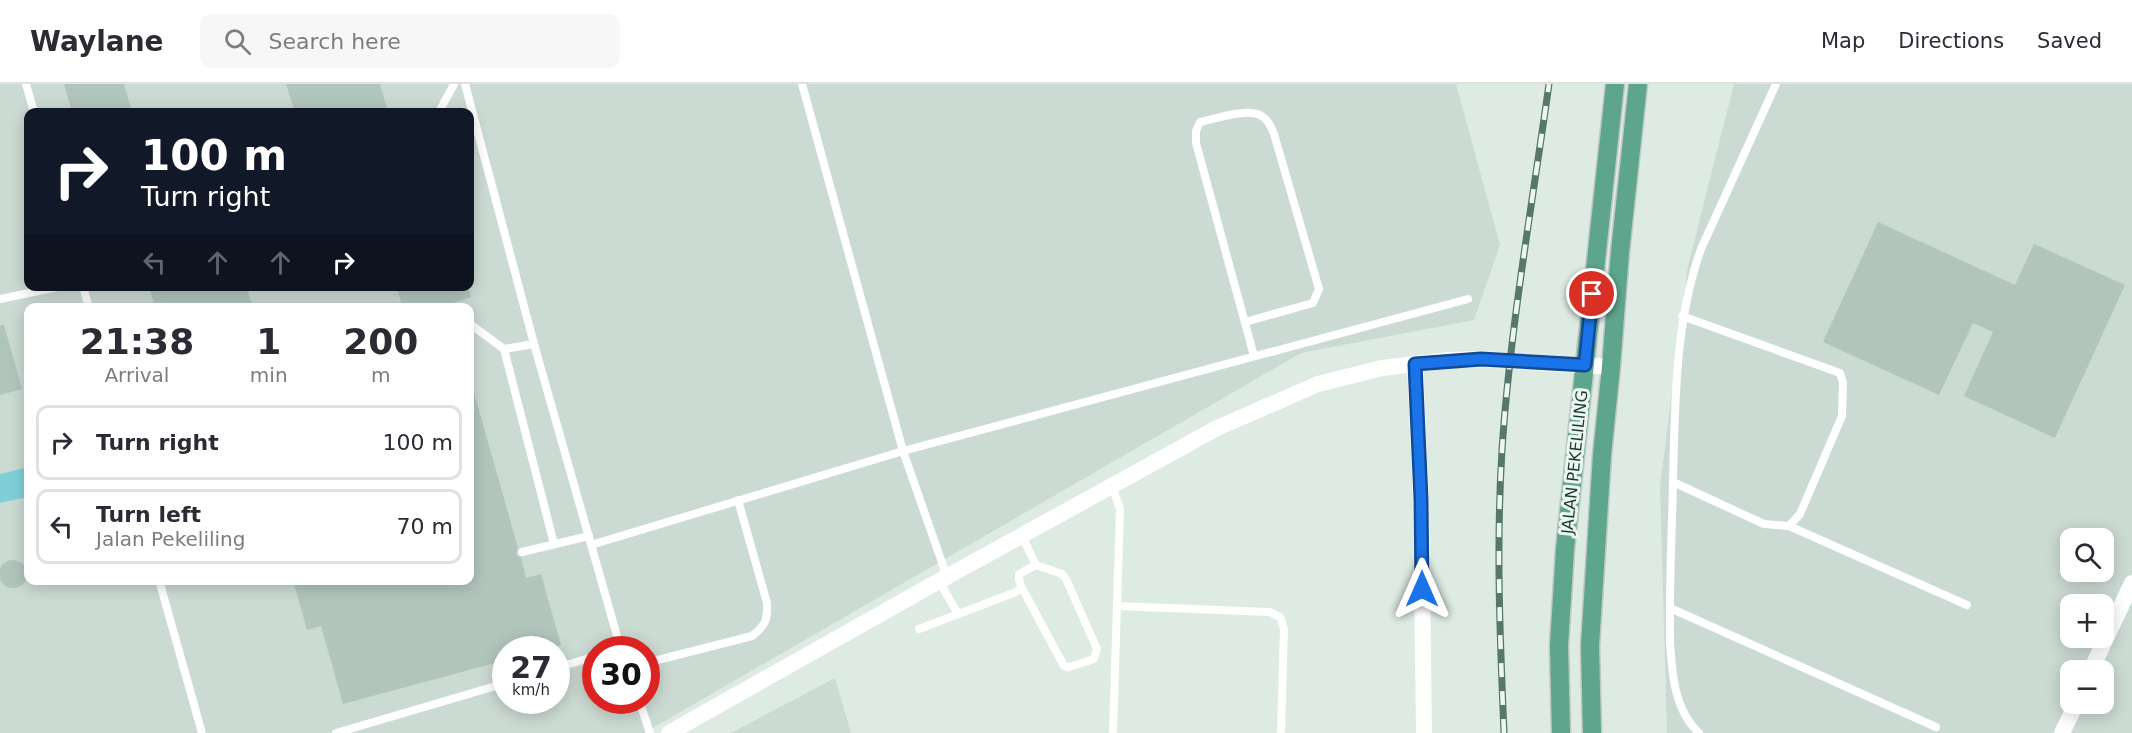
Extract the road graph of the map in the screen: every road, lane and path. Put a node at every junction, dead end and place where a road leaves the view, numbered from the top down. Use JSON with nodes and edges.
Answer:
{"nodes":[{"id":1,"x":26,"y":84,"type":"edge"},
{"id":2,"x":454,"y":84,"type":"edge"},
{"id":3,"x":465,"y":84,"type":"edge"},
{"id":4,"x":802,"y":84,"type":"edge"},
{"id":5,"x":1614,"y":84,"type":"edge"},
{"id":6,"x":1638,"y":84,"type":"edge"},
{"id":7,"x":1776,"y":84,"type":"edge"},
{"id":8,"x":33,"y":108,"type":"edge"},
{"id":9,"x":441,"y":108,"type":"edge"},
{"id":10,"x":471,"y":108,"type":"edge"},
{"id":11,"x":474,"y":118,"type":"edge"},
{"id":12,"x":38,"y":291,"type":"edge"},
{"id":13,"x":0,"y":299,"type":"edge"},
{"id":14,"x":1468,"y":299,"type":"dead end"},
{"id":15,"x":1682,"y":316,"type":"junction"},
{"id":16,"x":1245,"y":322,"type":"junction"},
{"id":17,"x":474,"y":327,"type":"edge"},
{"id":18,"x":534,"y":344,"type":"junction"},
{"id":19,"x":504,"y":349,"type":"junction"},
{"id":20,"x":1254,"y":356,"type":"junction"},
{"id":21,"x":1415,"y":364,"type":"junction"},
{"id":22,"x":1585,"y":365,"type":"junction"},
{"id":23,"x":1611,"y":367,"type":"junction"},
{"id":24,"x":903,"y":451,"type":"junction"},
{"id":25,"x":1673,"y":482,"type":"junction"},
{"id":26,"x":1112,"y":486,"type":"junction"},
{"id":27,"x":738,"y":500,"type":"junction"},
{"id":28,"x":1789,"y":526,"type":"junction"},
{"id":29,"x":1022,"y":536,"type":"junction"},
{"id":30,"x":590,"y":540,"type":"junction"},
{"id":31,"x":554,"y":544,"type":"junction"},
{"id":32,"x":522,"y":552,"type":"dead end"},
{"id":33,"x":1036,"y":565,"type":"junction"},
{"id":34,"x":943,"y":579,"type":"junction"},
{"id":35,"x":2132,"y":583,"type":"edge"},
{"id":36,"x":160,"y":585,"type":"edge"},
{"id":37,"x":1022,"y":588,"type":"junction"},
{"id":38,"x":1967,"y":605,"type":"dead end"},
{"id":39,"x":1117,"y":606,"type":"junction"},
{"id":40,"x":1670,"y":608,"type":"junction"},
{"id":41,"x":958,"y":614,"type":"junction"},
{"id":42,"x":919,"y":628,"type":"dead end"},
{"id":43,"x":616,"y":636,"type":"edge"},
{"id":44,"x":660,"y":659,"type":"edge"},
{"id":45,"x":2096,"y":660,"type":"edge"},
{"id":46,"x":492,"y":687,"type":"edge"},
{"id":47,"x":644,"y":714,"type":"edge"},
{"id":48,"x":2071,"y":714,"type":"edge"},
{"id":49,"x":1936,"y":727,"type":"dead end"},
{"id":50,"x":202,"y":733,"type":"edge"},
{"id":51,"x":336,"y":733,"type":"edge"},
{"id":52,"x":650,"y":733,"type":"edge"},
{"id":53,"x":669,"y":733,"type":"edge"},
{"id":54,"x":1113,"y":733,"type":"edge"},
{"id":55,"x":1281,"y":733,"type":"edge"},
{"id":56,"x":1424,"y":733,"type":"edge"},
{"id":57,"x":1561,"y":733,"type":"edge"},
{"id":58,"x":1592,"y":733,"type":"edge"},
{"id":59,"x":1699,"y":733,"type":"edge"},
{"id":60,"x":2062,"y":733,"type":"edge"}],
"edges":[{"from":1,"to":8,"type":"lane"},
{"from":2,"to":9,"type":"lane"},
{"from":3,"to":10,"type":"lane"},
{"from":4,"to":24,"type":"lane"},
{"from":5,"to":22,"type":"main road","name":"JALAN PEKELILING"},
{"from":6,"to":23,"type":"main road","name":"JALAN PEKELILING"},
{"from":7,"to":15,"type":"lane"},
{"from":11,"to":18,"type":"lane"},
{"from":12,"to":13,"type":"lane"},
{"from":14,"to":20,"type":"lane"},
{"from":15,"to":25,"type":"lane"},
{"from":15,"to":28,"type":"lane"},
{"from":16,"to":16,"type":"lane"},
{"from":16,"to":20,"type":"lane"},
{"from":17,"to":19,"type":"lane"},
{"from":18,"to":19,"type":"lane"},
{"from":18,"to":30,"type":"lane"},
{"from":19,"to":31,"type":"lane"},
{"from":20,"to":24,"type":"lane"},
{"from":21,"to":22,"type":"street"},
{"from":21,"to":26,"type":"street"},
{"from":21,"to":56,"type":"street"},
{"from":22,"to":23,"type":"street"},
{"from":22,"to":57,"type":"main road","name":"JALAN PEKELILING"},
{"from":23,"to":58,"type":"main road","name":"JALAN PEKELILING"},
{"from":24,"to":27,"type":"lane"},
{"from":24,"to":34,"type":"lane"},
{"from":25,"to":28,"type":"lane"},
{"from":25,"to":40,"type":"lane"},
{"from":26,"to":29,"type":"street"},
{"from":26,"to":39,"type":"lane"},
{"from":27,"to":30,"type":"lane"},
{"from":27,"to":44,"type":"lane"},
{"from":28,"to":38,"type":"lane"},
{"from":29,"to":33,"type":"lane"},
{"from":29,"to":34,"type":"street"},
{"from":30,"to":31,"type":"lane"},
{"from":30,"to":43,"type":"lane"},
{"from":31,"to":32,"type":"lane"},
{"from":33,"to":37,"type":"lane"},
{"from":33,"to":37,"type":"lane"},
{"from":34,"to":41,"type":"lane"},
{"from":34,"to":53,"type":"street"},
{"from":35,"to":45,"type":"street"},
{"from":36,"to":50,"type":"lane"},
{"from":37,"to":41,"type":"lane"},
{"from":39,"to":54,"type":"lane"},
{"from":39,"to":55,"type":"lane"},
{"from":40,"to":49,"type":"lane"},
{"from":40,"to":59,"type":"lane"},
{"from":41,"to":42,"type":"lane"},
{"from":46,"to":51,"type":"lane"},
{"from":47,"to":52,"type":"lane"},
{"from":48,"to":60,"type":"street"}]}
